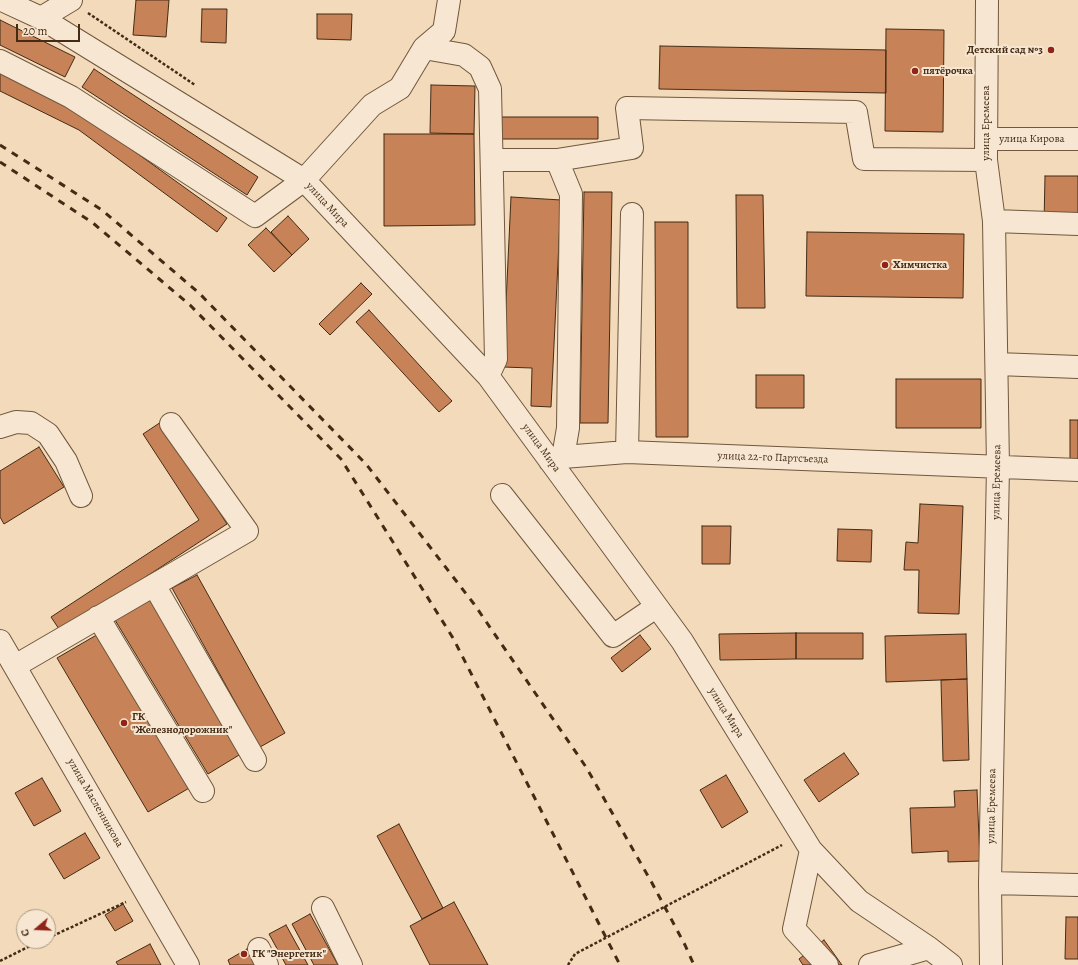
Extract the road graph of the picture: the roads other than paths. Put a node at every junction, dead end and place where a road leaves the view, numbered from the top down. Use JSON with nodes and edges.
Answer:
{"nodes":[{"id":1,"x":2,"y":0,"type":"edge"},
{"id":2,"x":71,"y":0,"type":"edge"},
{"id":3,"x":449,"y":0,"type":"edge"},
{"id":4,"x":987,"y":0,"type":"edge"},
{"id":5,"x":41,"y":9,"type":"edge"},
{"id":6,"x":424,"y":48,"type":"junction"},
{"id":7,"x":0,"y":61,"type":"edge"},
{"id":8,"x":1078,"y":139,"type":"edge"},
{"id":9,"x":986,"y":149,"type":"junction"},
{"id":10,"x":492,"y":160,"type":"junction"},
{"id":11,"x":557,"y":160,"type":"junction"},
{"id":12,"x":304,"y":180,"type":"junction"},
{"id":13,"x":632,"y":214,"type":"dead end"},
{"id":14,"x":994,"y":221,"type":"junction"},
{"id":15,"x":1078,"y":224,"type":"edge"},
{"id":16,"x":997,"y":364,"type":"junction"},
{"id":17,"x":1078,"y":368,"type":"edge"},
{"id":18,"x":488,"y":376,"type":"junction"},
{"id":19,"x":171,"y":424,"type":"dead end"},
{"id":20,"x":0,"y":427,"type":"edge"},
{"id":21,"x":627,"y":452,"type":"junction"},
{"id":22,"x":556,"y":459,"type":"junction"},
{"id":23,"x":998,"y":467,"type":"junction"},
{"id":24,"x":1078,"y":470,"type":"edge"},
{"id":25,"x":502,"y":495,"type":"dead end"},
{"id":26,"x":81,"y":496,"type":"dead end"},
{"id":27,"x":154,"y":585,"type":"junction"},
{"id":28,"x":656,"y":607,"type":"junction"},
{"id":29,"x":98,"y":618,"type":"junction"},
{"id":30,"x":0,"y":641,"type":"edge"},
{"id":31,"x":15,"y":666,"type":"junction"},
{"id":32,"x":255,"y":760,"type":"dead end"},
{"id":33,"x":203,"y":792,"type":"dead end"},
{"id":34,"x":806,"y":842,"type":"junction"},
{"id":35,"x":990,"y":883,"type":"junction"},
{"id":36,"x":1078,"y":885,"type":"edge"},
{"id":37,"x":323,"y":908,"type":"dead end"},
{"id":38,"x":929,"y":948,"type":"junction"},
{"id":39,"x":188,"y":965,"type":"edge"},
{"id":40,"x":351,"y":965,"type":"edge"},
{"id":41,"x":827,"y":965,"type":"edge"},
{"id":42,"x":870,"y":965,"type":"edge"},
{"id":43,"x":951,"y":965,"type":"edge"},
{"id":44,"x":991,"y":965,"type":"edge"}],
"edges":[{"from":1,"to":5,"type":"street"},
{"from":2,"to":5,"type":"street"},
{"from":3,"to":6,"type":"street"},
{"from":4,"to":9,"type":"street","name":"улица Еремеева"},
{"from":5,"to":12,"type":"street","name":"улица Мира"},
{"from":6,"to":10,"type":"street"},
{"from":6,"to":12,"type":"street"},
{"from":7,"to":12,"type":"street"},
{"from":8,"to":9,"type":"street","name":"улица Кирова"},
{"from":9,"to":11,"type":"street","name":"улица Кирова"},
{"from":9,"to":14,"type":"street","name":"улица Еремеева"},
{"from":10,"to":11,"type":"street"},
{"from":10,"to":18,"type":"street"},
{"from":11,"to":22,"type":"street"},
{"from":12,"to":18,"type":"street","name":"улица Мира"},
{"from":13,"to":21,"type":"street"},
{"from":14,"to":15,"type":"street"},
{"from":14,"to":16,"type":"street","name":"улица Еремеева"},
{"from":16,"to":17,"type":"street"},
{"from":16,"to":23,"type":"street","name":"улица Еремеева"},
{"from":18,"to":22,"type":"street","name":"улица Мира"},
{"from":19,"to":27,"type":"street"},
{"from":20,"to":26,"type":"street"},
{"from":21,"to":22,"type":"street","name":"улица 22-го Партсъезда"},
{"from":21,"to":23,"type":"street","name":"улица 22-го Партсъезда"},
{"from":22,"to":28,"type":"street","name":"улица Мира"},
{"from":23,"to":24,"type":"street","name":"улица 22-го Партсъезда"},
{"from":23,"to":35,"type":"street","name":"улица Еремеева"},
{"from":25,"to":28,"type":"street"},
{"from":27,"to":29,"type":"street"},
{"from":27,"to":32,"type":"street"},
{"from":28,"to":34,"type":"street","name":"улица Мира"},
{"from":29,"to":31,"type":"street"},
{"from":29,"to":33,"type":"street"},
{"from":30,"to":31,"type":"street","name":"улица Масленникова"},
{"from":31,"to":39,"type":"street","name":"улица Масленникова"},
{"from":34,"to":38,"type":"street","name":"улица Мира"},
{"from":34,"to":41,"type":"street"},
{"from":35,"to":36,"type":"street"},
{"from":35,"to":44,"type":"street","name":"улица Еремеева"},
{"from":37,"to":40,"type":"street"},
{"from":38,"to":42,"type":"street"},
{"from":38,"to":43,"type":"street","name":"улица Мира"}]}
